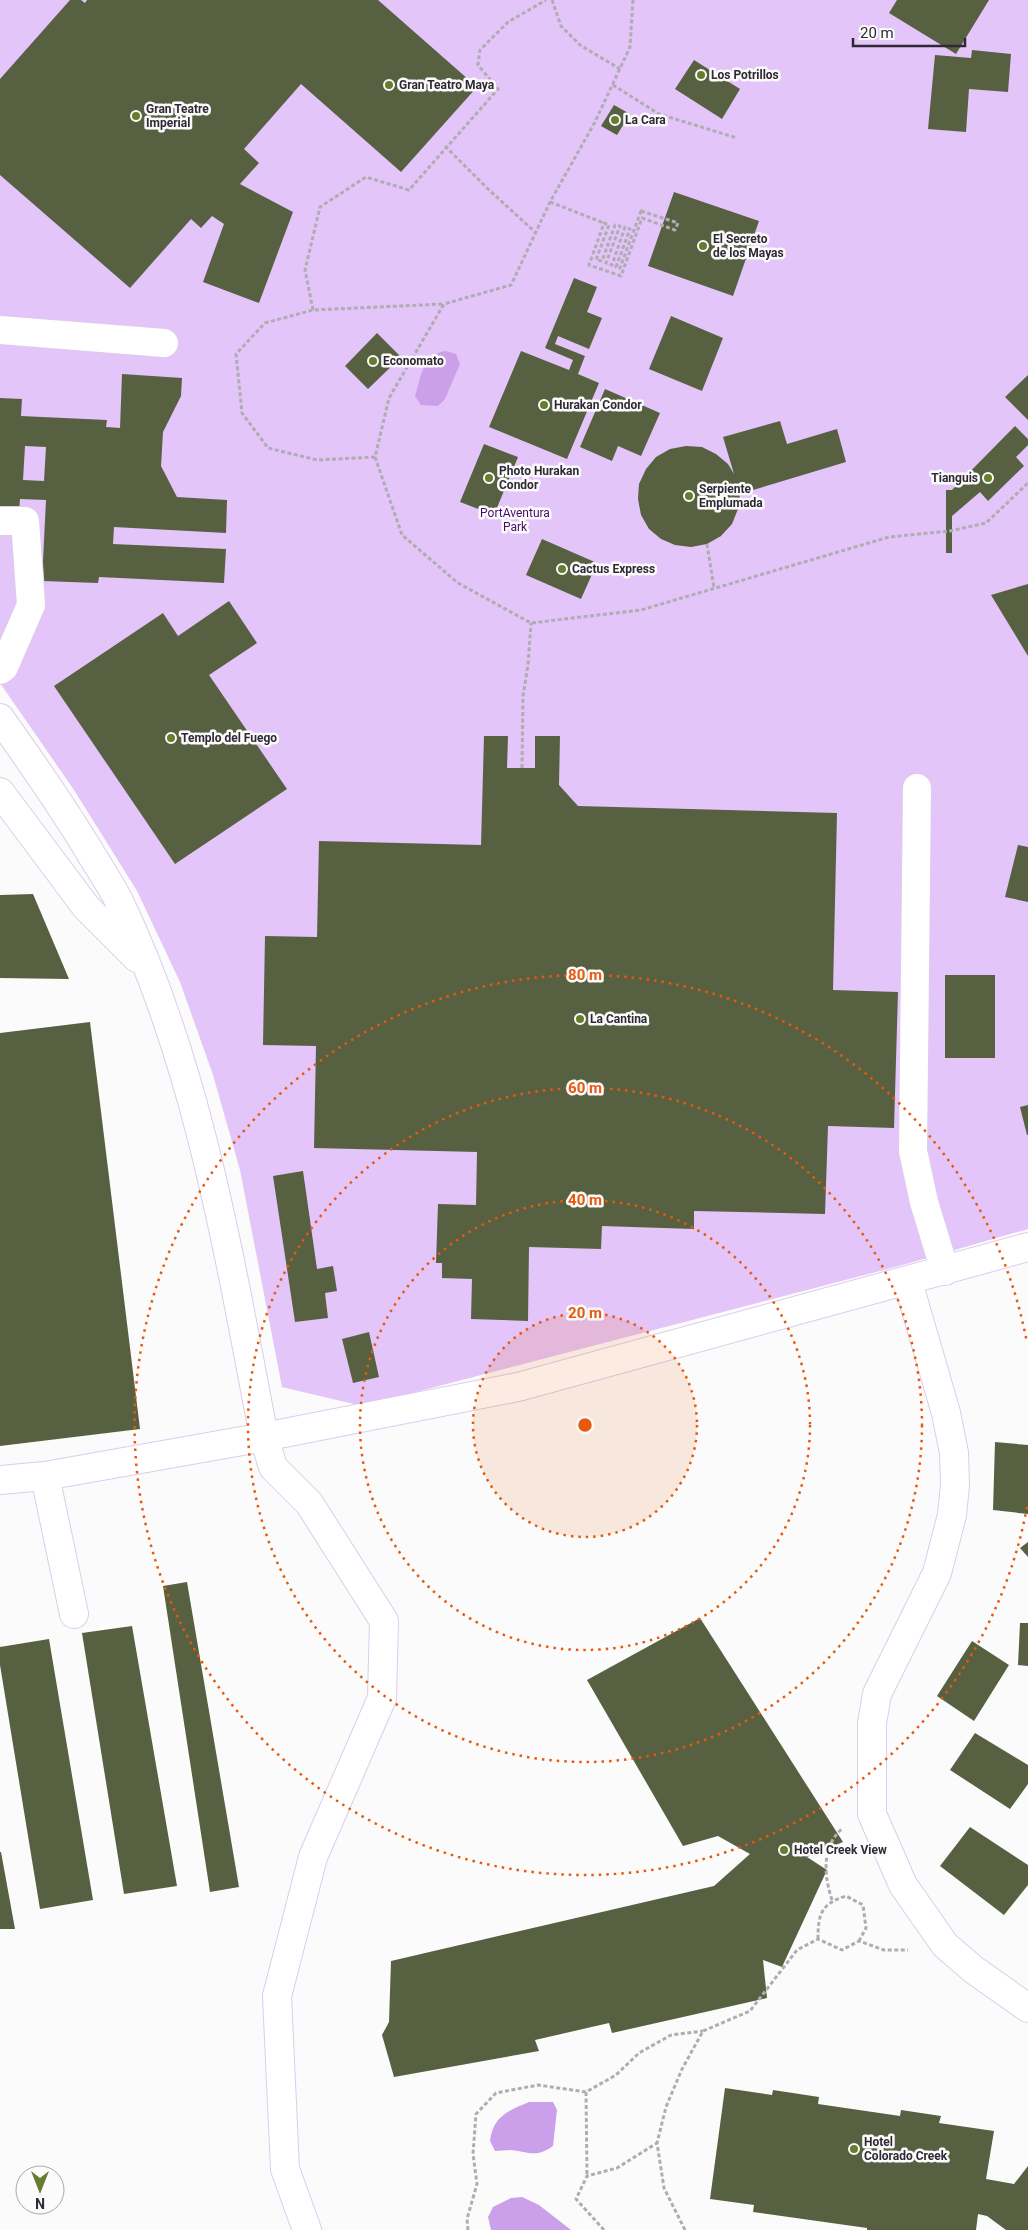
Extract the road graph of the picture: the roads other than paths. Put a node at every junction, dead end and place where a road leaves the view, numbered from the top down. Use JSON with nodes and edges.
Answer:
{"nodes":[{"id":1,"x":0,"y":330,"type":"edge"},
{"id":2,"x":164,"y":343,"type":"dead end"},
{"id":3,"x":0,"y":521,"type":"edge"},
{"id":4,"x":0,"y":670,"type":"edge"},
{"id":5,"x":0,"y":718,"type":"edge"},
{"id":6,"x":917,"y":788,"type":"dead end"},
{"id":7,"x":0,"y":792,"type":"edge"},
{"id":8,"x":147,"y":967,"type":"junction"},
{"id":9,"x":1028,"y":1247,"type":"edge"},
{"id":10,"x":945,"y":1271,"type":"junction"},
{"id":11,"x":908,"y":1282,"type":"junction"},
{"id":12,"x":264,"y":1437,"type":"junction"},
{"id":13,"x":45,"y":1476,"type":"junction"},
{"id":14,"x":0,"y":1480,"type":"edge"},
{"id":15,"x":74,"y":1614,"type":"dead end"},
{"id":16,"x":1028,"y":2008,"type":"edge"},
{"id":17,"x":307,"y":2230,"type":"edge"}],
"edges":[{"from":1,"to":2,"type":"lane"},
{"from":3,"to":4,"type":"lane"},
{"from":5,"to":8,"type":"lane"},
{"from":6,"to":10,"type":"lane"},
{"from":7,"to":8,"type":"lane"},
{"from":8,"to":12,"type":"lane"},
{"from":9,"to":10,"type":"lane"},
{"from":10,"to":11,"type":"lane"},
{"from":11,"to":12,"type":"lane"},
{"from":11,"to":16,"type":"lane"},
{"from":12,"to":13,"type":"lane"},
{"from":12,"to":17,"type":"lane"},
{"from":13,"to":14,"type":"lane"},
{"from":13,"to":15,"type":"lane"}]}
